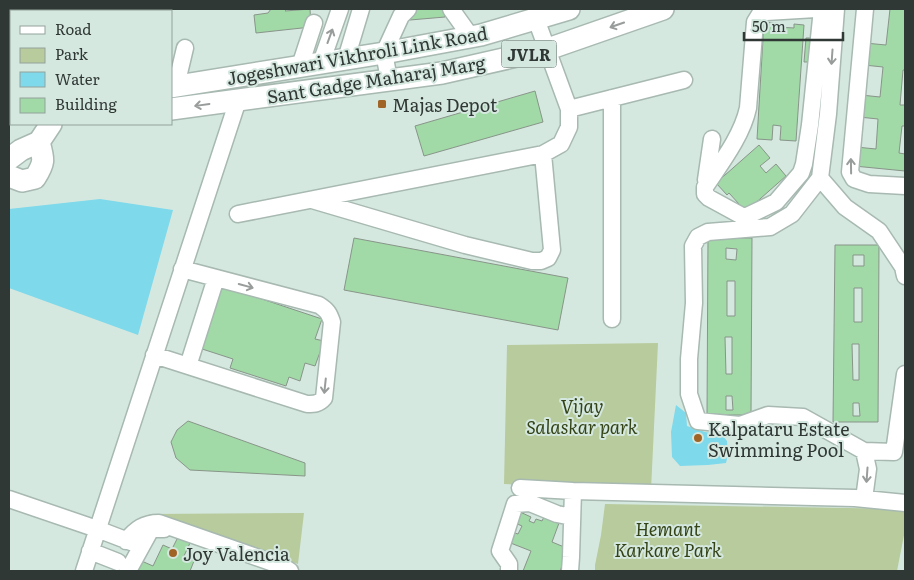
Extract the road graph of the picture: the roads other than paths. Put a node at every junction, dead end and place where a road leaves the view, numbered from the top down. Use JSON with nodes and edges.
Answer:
{"nodes":[{"id":1,"x":340,"y":9,"type":"edge"},
{"id":2,"x":361,"y":9,"type":"edge"},
{"id":3,"x":408,"y":9,"type":"edge"},
{"id":4,"x":451,"y":9,"type":"edge"},
{"id":5,"x":569,"y":9,"type":"edge"},
{"id":6,"x":663,"y":9,"type":"edge"},
{"id":7,"x":816,"y":9,"type":"edge"},
{"id":8,"x":822,"y":9,"type":"edge"},
{"id":9,"x":836,"y":9,"type":"edge"},
{"id":10,"x":865,"y":9,"type":"edge"},
{"id":11,"x":536,"y":19,"type":"junction"},
{"id":12,"x":314,"y":23,"type":"dead end"},
{"id":13,"x":471,"y":37,"type":"junction"},
{"id":14,"x":185,"y":48,"type":"dead end"},
{"id":15,"x":548,"y":50,"type":"junction"},
{"id":16,"x":384,"y":53,"type":"junction"},
{"id":17,"x":346,"y":59,"type":"junction"},
{"id":18,"x":311,"y":65,"type":"junction"},
{"id":19,"x":389,"y":79,"type":"junction"},
{"id":20,"x":684,"y":80,"type":"dead end"},
{"id":21,"x":174,"y":86,"type":"edge"},
{"id":22,"x":612,"y":98,"type":"junction"},
{"id":23,"x":238,"y":100,"type":"junction"},
{"id":24,"x":172,"y":109,"type":"edge"},
{"id":25,"x":569,"y":109,"type":"junction"},
{"id":26,"x":51,"y":125,"type":"edge"},
{"id":27,"x":712,"y":139,"type":"dead end"},
{"id":28,"x":39,"y":142,"type":"junction"},
{"id":29,"x":543,"y":154,"type":"junction"},
{"id":30,"x":9,"y":159,"type":"edge"},
{"id":31,"x":9,"y":176,"type":"edge"},
{"id":32,"x":820,"y":178,"type":"junction"},
{"id":33,"x":905,"y":186,"type":"edge"},
{"id":34,"x":705,"y":187,"type":"junction"},
{"id":35,"x":310,"y":200,"type":"junction"},
{"id":36,"x":238,"y":214,"type":"dead end"},
{"id":37,"x":182,"y":269,"type":"junction"},
{"id":38,"x":905,"y":276,"type":"edge"},
{"id":39,"x":216,"y":278,"type":"junction"},
{"id":40,"x":612,"y":319,"type":"dead end"},
{"id":41,"x":154,"y":355,"type":"junction"},
{"id":42,"x":188,"y":366,"type":"junction"},
{"id":43,"x":905,"y":374,"type":"edge"},
{"id":44,"x":864,"y":451,"type":"junction"},
{"id":45,"x":520,"y":488,"type":"dead end"},
{"id":46,"x":573,"y":491,"type":"junction"},
{"id":47,"x":9,"y":499,"type":"edge"},
{"id":48,"x":864,"y":499,"type":"junction"},
{"id":49,"x":905,"y":502,"type":"edge"},
{"id":50,"x":572,"y":517,"type":"junction"},
{"id":51,"x":97,"y":529,"type":"junction"},
{"id":52,"x":90,"y":552,"type":"junction"},
{"id":53,"x":571,"y":564,"type":"edge"},
{"id":54,"x":123,"y":567,"type":"edge"},
{"id":55,"x":84,"y":571,"type":"edge"},
{"id":56,"x":265,"y":571,"type":"edge"},
{"id":57,"x":290,"y":571,"type":"edge"},
{"id":58,"x":509,"y":571,"type":"edge"},
{"id":59,"x":562,"y":571,"type":"edge"}],
"edges":[{"from":18,"to":1,"type":"street","one_way":true},
{"from":2,"to":17,"type":"street"},
{"from":3,"to":16,"type":"street"},
{"from":4,"to":13,"type":"street"},
{"from":5,"to":11,"type":"main road","name":"Jogeshwari Vikhroli Link Road","number":"JVLR"},
{"from":6,"to":15,"type":"main road","name":"Sant Gadge Maharaj Marg","number":"JVLR","one_way":true},
{"from":7,"to":34,"type":"street"},
{"from":8,"to":34,"type":"street"},
{"from":9,"to":32,"type":"street","one_way":true},
{"from":33,"to":10,"type":"street","one_way":true},
{"from":11,"to":13,"type":"main road","name":"Jogeshwari Vikhroli Link Road","number":"JVLR"},
{"from":11,"to":15,"type":"street"},
{"from":12,"to":18,"type":"street"},
{"from":13,"to":16,"type":"main road","name":"Jogeshwari Vikhroli Link Road","number":"JVLR"},
{"from":14,"to":21,"type":"street"},
{"from":15,"to":19,"type":"main road","name":"Sant Gadge Maharaj Marg","number":"JVLR"},
{"from":15,"to":25,"type":"street"},
{"from":16,"to":17,"type":"main road","name":"Jogeshwari Vikhroli Link Road","number":"JVLR"},
{"from":16,"to":19,"type":"street"},
{"from":17,"to":18,"type":"main road","name":"Jogeshwari Vikhroli Link Road","number":"JVLR"},
{"from":18,"to":21,"type":"main road","name":"Jogeshwari Vikhroli Link Road","number":"JVLR"},
{"from":19,"to":23,"type":"main road","name":"Sant Gadge Maharaj Marg","number":"JVLR"},
{"from":20,"to":22,"type":"street"},
{"from":22,"to":25,"type":"street"},
{"from":22,"to":40,"type":"street"},
{"from":23,"to":24,"type":"main road","name":"Sant Gadge Maharaj Marg","number":"JVLR","one_way":true},
{"from":23,"to":37,"type":"street"},
{"from":25,"to":29,"type":"street"},
{"from":26,"to":28,"type":"main road"},
{"from":27,"to":34,"type":"street"},
{"from":28,"to":30,"type":"main road"},
{"from":28,"to":31,"type":"main road"},
{"from":29,"to":35,"type":"street"},
{"from":29,"to":35,"type":"street"},
{"from":32,"to":38,"type":"street"},
{"from":32,"to":44,"type":"street"},
{"from":35,"to":36,"type":"street"},
{"from":37,"to":39,"type":"street"},
{"from":37,"to":41,"type":"street"},
{"from":39,"to":42,"type":"street"},
{"from":39,"to":42,"type":"street","one_way":true},
{"from":41,"to":42,"type":"street"},
{"from":41,"to":51,"type":"street"},
{"from":43,"to":44,"type":"street"},
{"from":44,"to":48,"type":"street","one_way":true},
{"from":45,"to":46,"type":"street"},
{"from":46,"to":48,"type":"street"},
{"from":46,"to":50,"type":"street"},
{"from":47,"to":51,"type":"street"},
{"from":48,"to":49,"type":"street"},
{"from":50,"to":53,"type":"street"},
{"from":50,"to":58,"type":"street"},
{"from":51,"to":52,"type":"street"},
{"from":51,"to":57,"type":"street"},
{"from":52,"to":54,"type":"street"},
{"from":52,"to":55,"type":"street"},
{"from":53,"to":59,"type":"street"},
{"from":54,"to":56,"type":"street"}]}
